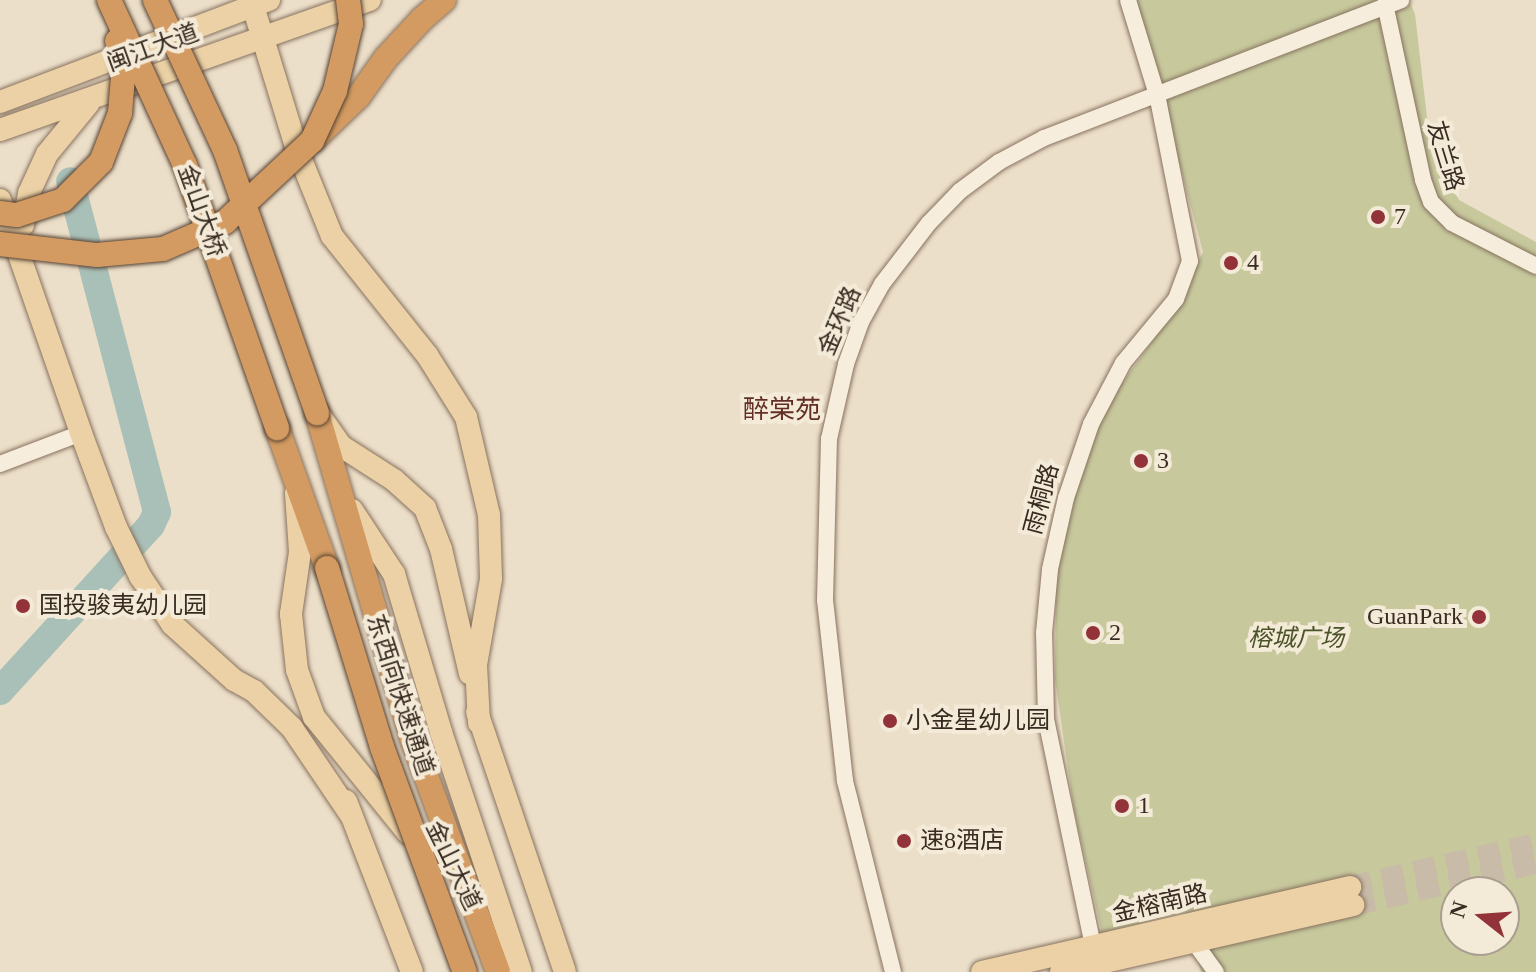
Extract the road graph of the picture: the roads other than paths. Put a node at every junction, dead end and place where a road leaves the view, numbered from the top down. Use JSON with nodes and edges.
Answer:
{"nodes":[{"id":1,"x":108,"y":0,"type":"edge"},
{"id":2,"x":155,"y":0,"type":"edge"},
{"id":3,"x":348,"y":0,"type":"edge"},
{"id":4,"x":370,"y":0,"type":"edge"},
{"id":5,"x":444,"y":0,"type":"edge"},
{"id":6,"x":1128,"y":0,"type":"edge"},
{"id":7,"x":257,"y":2,"type":"edge"},
{"id":8,"x":1393,"y":2,"type":"edge"},
{"id":9,"x":262,"y":37,"type":"junction"},
{"id":10,"x":1157,"y":95,"type":"junction"},
{"id":11,"x":96,"y":97,"type":"junction"},
{"id":12,"x":0,"y":102,"type":"edge"},
{"id":13,"x":0,"y":130,"type":"edge"},
{"id":14,"x":312,"y":141,"type":"junction"},
{"id":15,"x":0,"y":200,"type":"edge"},
{"id":16,"x":0,"y":213,"type":"edge"},
{"id":17,"x":0,"y":244,"type":"edge"},
{"id":18,"x":1536,"y":266,"type":"edge"},
{"id":19,"x":29,"y":278,"type":"junction"},
{"id":20,"x":317,"y":413,"type":"junction"},
{"id":21,"x":277,"y":428,"type":"joint"},
{"id":22,"x":81,"y":433,"type":"junction"},
{"id":23,"x":0,"y":464,"type":"edge"},
{"id":24,"x":335,"y":476,"type":"junction"},
{"id":25,"x":295,"y":480,"type":"junction"},
{"id":26,"x":314,"y":717,"type":"junction"},
{"id":27,"x":479,"y":723,"type":"junction"},
{"id":28,"x":351,"y":815,"type":"junction"},
{"id":29,"x":1194,"y":942,"type":"junction"},
{"id":30,"x":1093,"y":946,"type":"junction"},
{"id":31,"x":412,"y":972,"type":"edge"},
{"id":32,"x":468,"y":972,"type":"edge"},
{"id":33,"x":498,"y":972,"type":"edge"},
{"id":34,"x":521,"y":972,"type":"edge"},
{"id":35,"x":565,"y":972,"type":"edge"},
{"id":36,"x":893,"y":972,"type":"edge"},
{"id":37,"x":982,"y":972,"type":"edge"},
{"id":38,"x":1061,"y":972,"type":"edge"},
{"id":39,"x":1216,"y":972,"type":"edge"}],
"edges":[{"from":1,"to":16,"type":"highway","bridge":true},
{"from":1,"to":21,"type":"highway","name":"金山大桥","bridge":true},
{"from":2,"to":20,"type":"highway","name":"金山大桥","bridge":true},
{"from":3,"to":14,"type":"highway","bridge":true},
{"from":4,"to":9,"type":"main road","name":"闽江大道"},
{"from":5,"to":14,"type":"highway"},
{"from":6,"to":10,"type":"street","name":"雨桐路"},
{"from":7,"to":9,"type":"main road"},
{"from":7,"to":12,"type":"main road","name":"闽江大道"},
{"from":8,"to":10,"type":"street","name":"金环路"},
{"from":8,"to":18,"type":"street","name":"友兰路"},
{"from":9,"to":11,"type":"main road","name":"闽江大道"},
{"from":9,"to":27,"type":"main road"},
{"from":10,"to":30,"type":"street","name":"雨桐路"},
{"from":10,"to":36,"type":"street","name":"金环路"},
{"from":11,"to":13,"type":"main road","name":"闽江大道"},
{"from":11,"to":19,"type":"main road"},
{"from":14,"to":17,"type":"highway","bridge":true},
{"from":15,"to":19,"type":"main road"},
{"from":19,"to":22,"type":"main road"},
{"from":20,"to":24,"type":"highway","name":"东西向快速通道"},
{"from":20,"to":27,"type":"main road"},
{"from":21,"to":25,"type":"highway","name":"东西向快速通道"},
{"from":22,"to":23,"type":"street"},
{"from":22,"to":28,"type":"main road"},
{"from":24,"to":33,"type":"highway","name":"东西向快速通道"},
{"from":24,"to":34,"type":"main road","name":"金山大道"},
{"from":25,"to":26,"type":"main road","name":"金山大道"},
{"from":25,"to":32,"type":"highway","name":"东西向快速通道","bridge":true},
{"from":26,"to":28,"type":"main road"},
{"from":26,"to":32,"type":"main road","name":"金山大道"},
{"from":27,"to":35,"type":"main road"},
{"from":28,"to":31,"type":"main road"},
{"from":29,"to":30,"type":"main road","name":"金榕南路"},
{"from":29,"to":38,"type":"main road","name":"金榕南路"},
{"from":29,"to":39,"type":"street"},
{"from":30,"to":37,"type":"main road","name":"金榕南路"}]}
